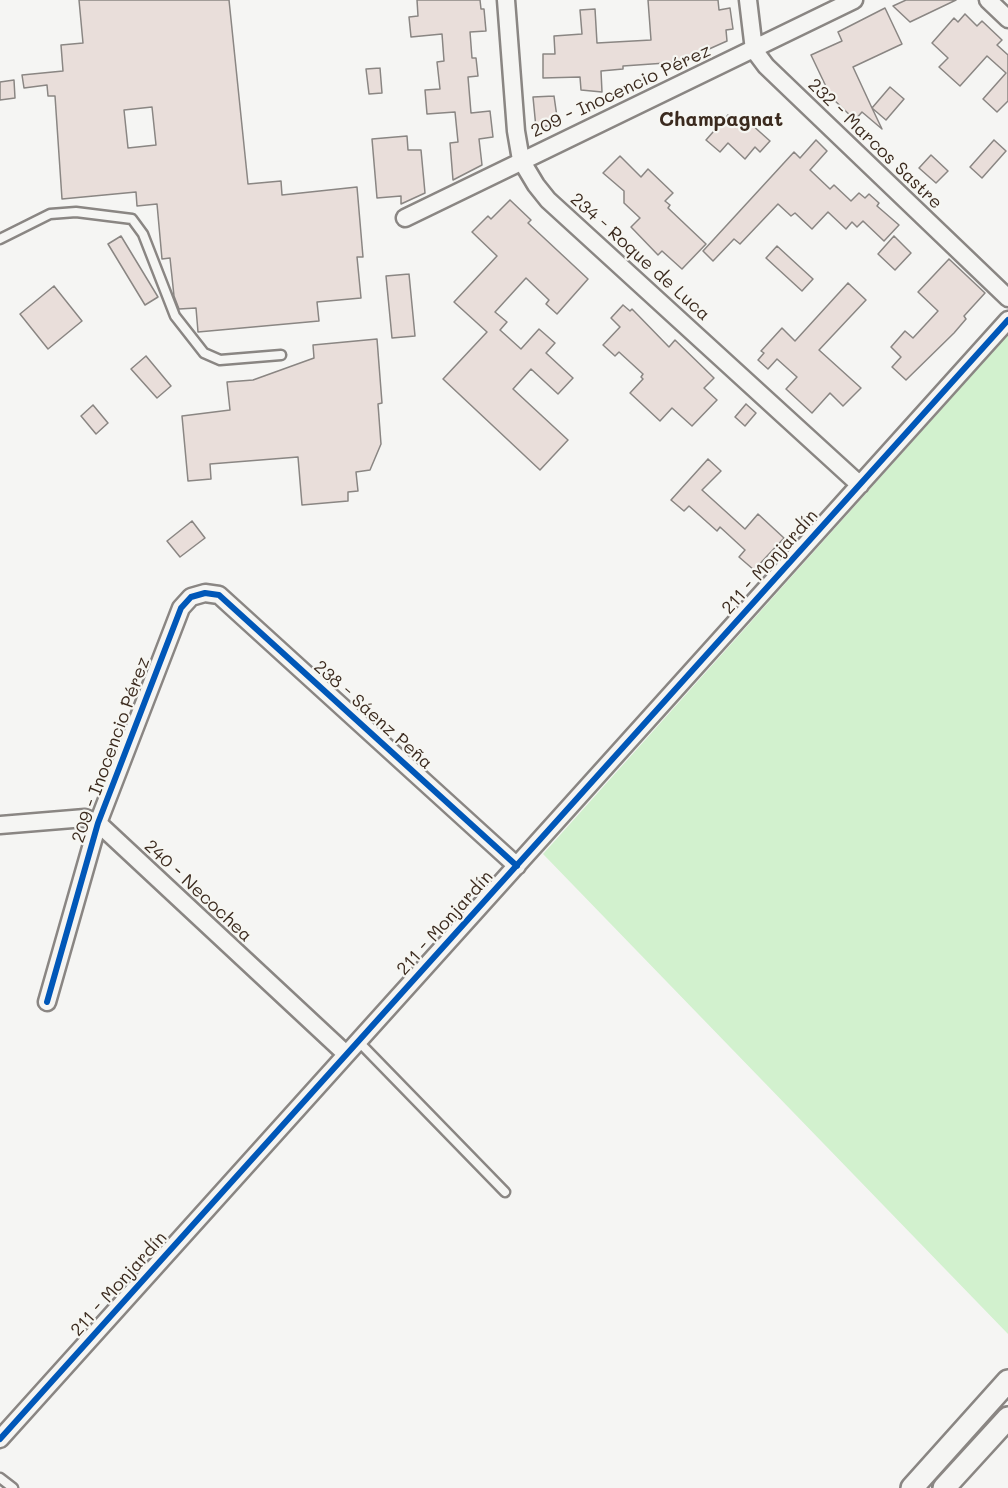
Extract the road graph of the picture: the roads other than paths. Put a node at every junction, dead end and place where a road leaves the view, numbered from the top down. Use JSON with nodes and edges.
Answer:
{"nodes":[{"id":1,"x":506,"y":0,"type":"edge"},
{"id":2,"x":748,"y":0,"type":"edge"},
{"id":3,"x":854,"y":0,"type":"edge"},
{"id":4,"x":988,"y":0,"type":"edge"},
{"id":5,"x":1008,"y":18,"type":"edge"},
{"id":6,"x":754,"y":50,"type":"junction"},
{"id":7,"x":521,"y":160,"type":"junction"},
{"id":8,"x":405,"y":218,"type":"dead end"},
{"id":9,"x":0,"y":239,"type":"edge"},
{"id":10,"x":1008,"y":298,"type":"edge"},
{"id":11,"x":1008,"y":320,"type":"edge"},
{"id":12,"x":281,"y":355,"type":"dead end"},
{"id":13,"x":860,"y":485,"type":"junction"},
{"id":14,"x":205,"y":593,"type":"joint"},
{"id":15,"x":98,"y":823,"type":"junction"},
{"id":16,"x":0,"y":825,"type":"edge"},
{"id":17,"x":517,"y":866,"type":"junction"},
{"id":18,"x":47,"y":1002,"type":"dead end"},
{"id":19,"x":358,"y":1041,"type":"junction"},
{"id":20,"x":346,"y":1054,"type":"junction"},
{"id":21,"x":506,"y":1192,"type":"dead end"},
{"id":22,"x":1008,"y":1382,"type":"edge"},
{"id":23,"x":1008,"y":1418,"type":"edge"},
{"id":24,"x":0,"y":1439,"type":"edge"},
{"id":25,"x":0,"y":1478,"type":"edge"},
{"id":26,"x":13,"y":1488,"type":"edge"},
{"id":27,"x":912,"y":1488,"type":"edge"},
{"id":28,"x":944,"y":1488,"type":"edge"}],
"edges":[{"from":1,"to":7,"type":"street","name":"234 - Roque de Luca"},
{"from":2,"to":6,"type":"street"},
{"from":3,"to":6,"type":"street","name":"209 - Inocencio Pérez"},
{"from":4,"to":5,"type":"street"},
{"from":6,"to":7,"type":"street","name":"209 - Inocencio Pérez"},
{"from":6,"to":10,"type":"street","name":"232 - Marcos Sastre"},
{"from":7,"to":8,"type":"street","name":"209 - Inocencio Pérez"},
{"from":7,"to":13,"type":"street","name":"234 - Roque de Luca"},
{"from":9,"to":12,"type":"lane"},
{"from":11,"to":13,"type":"street","name":"211 - Monjardín"},
{"from":13,"to":17,"type":"street","name":"211 - Monjardín"},
{"from":14,"to":15,"type":"street","name":"209 - Inocencio Pérez"},
{"from":14,"to":17,"type":"street","name":"238 - Sáenz Peña"},
{"from":15,"to":16,"type":"street"},
{"from":15,"to":18,"type":"street","name":"209 - Inocencio Pérez"},
{"from":15,"to":20,"type":"street","name":"240 - Necochea"},
{"from":17,"to":19,"type":"street","name":"211 - Monjardín"},
{"from":19,"to":20,"type":"street","name":"211 - Monjardín"},
{"from":19,"to":21,"type":"lane"},
{"from":20,"to":24,"type":"street","name":"211 - Monjardín"},
{"from":22,"to":27,"type":"street"},
{"from":23,"to":28,"type":"street"},
{"from":25,"to":26,"type":"lane"}]}
